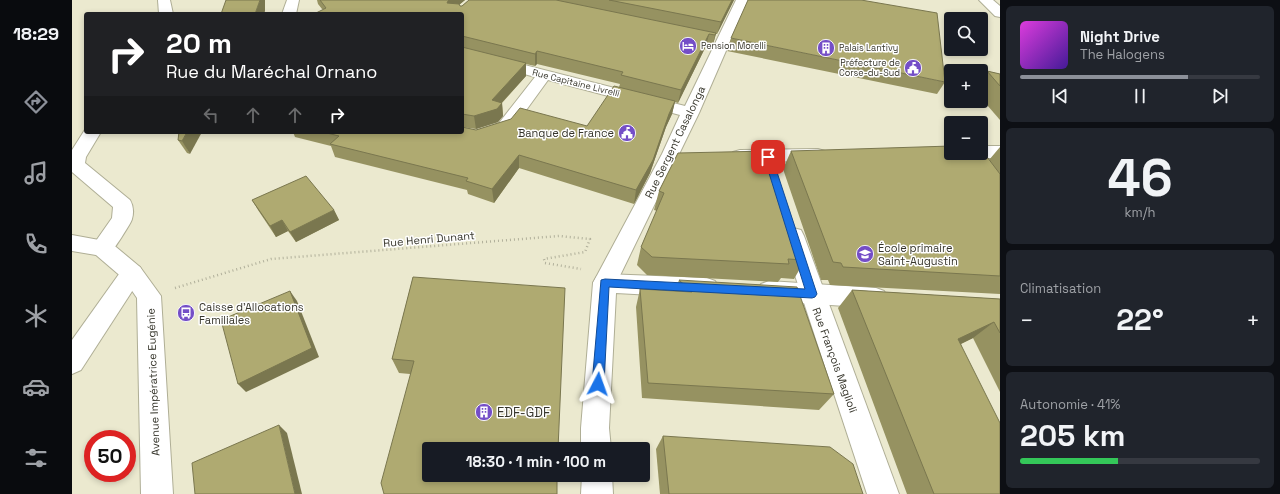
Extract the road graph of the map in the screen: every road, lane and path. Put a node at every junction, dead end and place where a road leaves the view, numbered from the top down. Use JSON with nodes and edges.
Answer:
{"nodes":[{"id":1,"x":164,"y":0,"type":"edge"},
{"id":2,"x":293,"y":0,"type":"edge"},
{"id":3,"x":742,"y":0,"type":"edge"},
{"id":4,"x":985,"y":0,"type":"edge"},
{"id":5,"x":166,"y":12,"type":"edge"},
{"id":6,"x":290,"y":12,"type":"edge"},
{"id":7,"x":1000,"y":13,"type":"edge"},
{"id":8,"x":708,"y":38,"type":"edge"},
{"id":9,"x":723,"y":41,"type":"junction"},
{"id":10,"x":464,"y":54,"type":"edge"},
{"id":11,"x":544,"y":75,"type":"junction"},
{"id":12,"x":690,"y":112,"type":"junction"},
{"id":13,"x":91,"y":134,"type":"edge"},
{"id":14,"x":464,"y":134,"type":"edge"},
{"id":15,"x":988,"y":152,"type":"edge"},
{"id":16,"x":1000,"y":152,"type":"edge"},
{"id":17,"x":832,"y":155,"type":"edge"},
{"id":18,"x":721,"y":156,"type":"edge"},
{"id":19,"x":972,"y":160,"type":"edge"},
{"id":20,"x":981,"y":172,"type":"edge"},
{"id":21,"x":787,"y":218,"type":"edge"},
{"id":22,"x":72,"y":244,"type":"edge"},
{"id":23,"x":102,"y":248,"type":"junction"},
{"id":24,"x":132,"y":273,"type":"junction"},
{"id":25,"x":605,"y":282,"type":"junction"},
{"id":26,"x":812,"y":294,"type":"junction"},
{"id":27,"x":149,"y":296,"type":"junction"},
{"id":28,"x":898,"y":299,"type":"edge"},
{"id":29,"x":72,"y":362,"type":"edge"},
{"id":30,"x":596,"y":442,"type":"edge"},
{"id":31,"x":597,"y":482,"type":"edge"},
{"id":32,"x":157,"y":494,"type":"edge"},
{"id":33,"x":597,"y":494,"type":"edge"},
{"id":34,"x":883,"y":494,"type":"edge"}],
"edges":[{"from":1,"to":5,"type":"street"},
{"from":2,"to":6,"type":"street"},
{"from":3,"to":9,"type":"street","name":"Rue Sergent Casalonga"},
{"from":4,"to":7,"type":"street"},
{"from":8,"to":9,"type":"street"},
{"from":9,"to":12,"type":"street","name":"Rue Sergent Casalonga"},
{"from":10,"to":11,"type":"street","name":"Rue Capitaine Livrelli"},
{"from":11,"to":12,"type":"street","name":"Rue Capitaine Livrelli"},
{"from":11,"to":14,"type":"street"},
{"from":12,"to":25,"type":"street","name":"Rue Sergent Casalonga"},
{"from":13,"to":23,"type":"street"},
{"from":15,"to":16,"type":"street"},
{"from":17,"to":18,"type":"street"},
{"from":19,"to":20,"type":"street"},
{"from":21,"to":26,"type":"street","name":"Rue François Maglioli"},
{"from":22,"to":23,"type":"street"},
{"from":23,"to":24,"type":"street","name":"Avenue Impératrice Eugénie"},
{"from":24,"to":27,"type":"street","name":"Avenue Impératrice Eugénie"},
{"from":24,"to":29,"type":"street"},
{"from":25,"to":26,"type":"street"},
{"from":25,"to":27,"type":"path","name":"Rue Henri Dunant"},
{"from":25,"to":30,"type":"street"},
{"from":26,"to":28,"type":"street"},
{"from":26,"to":34,"type":"street","name":"Rue François Maglioli"},
{"from":27,"to":32,"type":"street","name":"Avenue Impératrice Eugénie"},
{"from":31,"to":33,"type":"street"}]}
